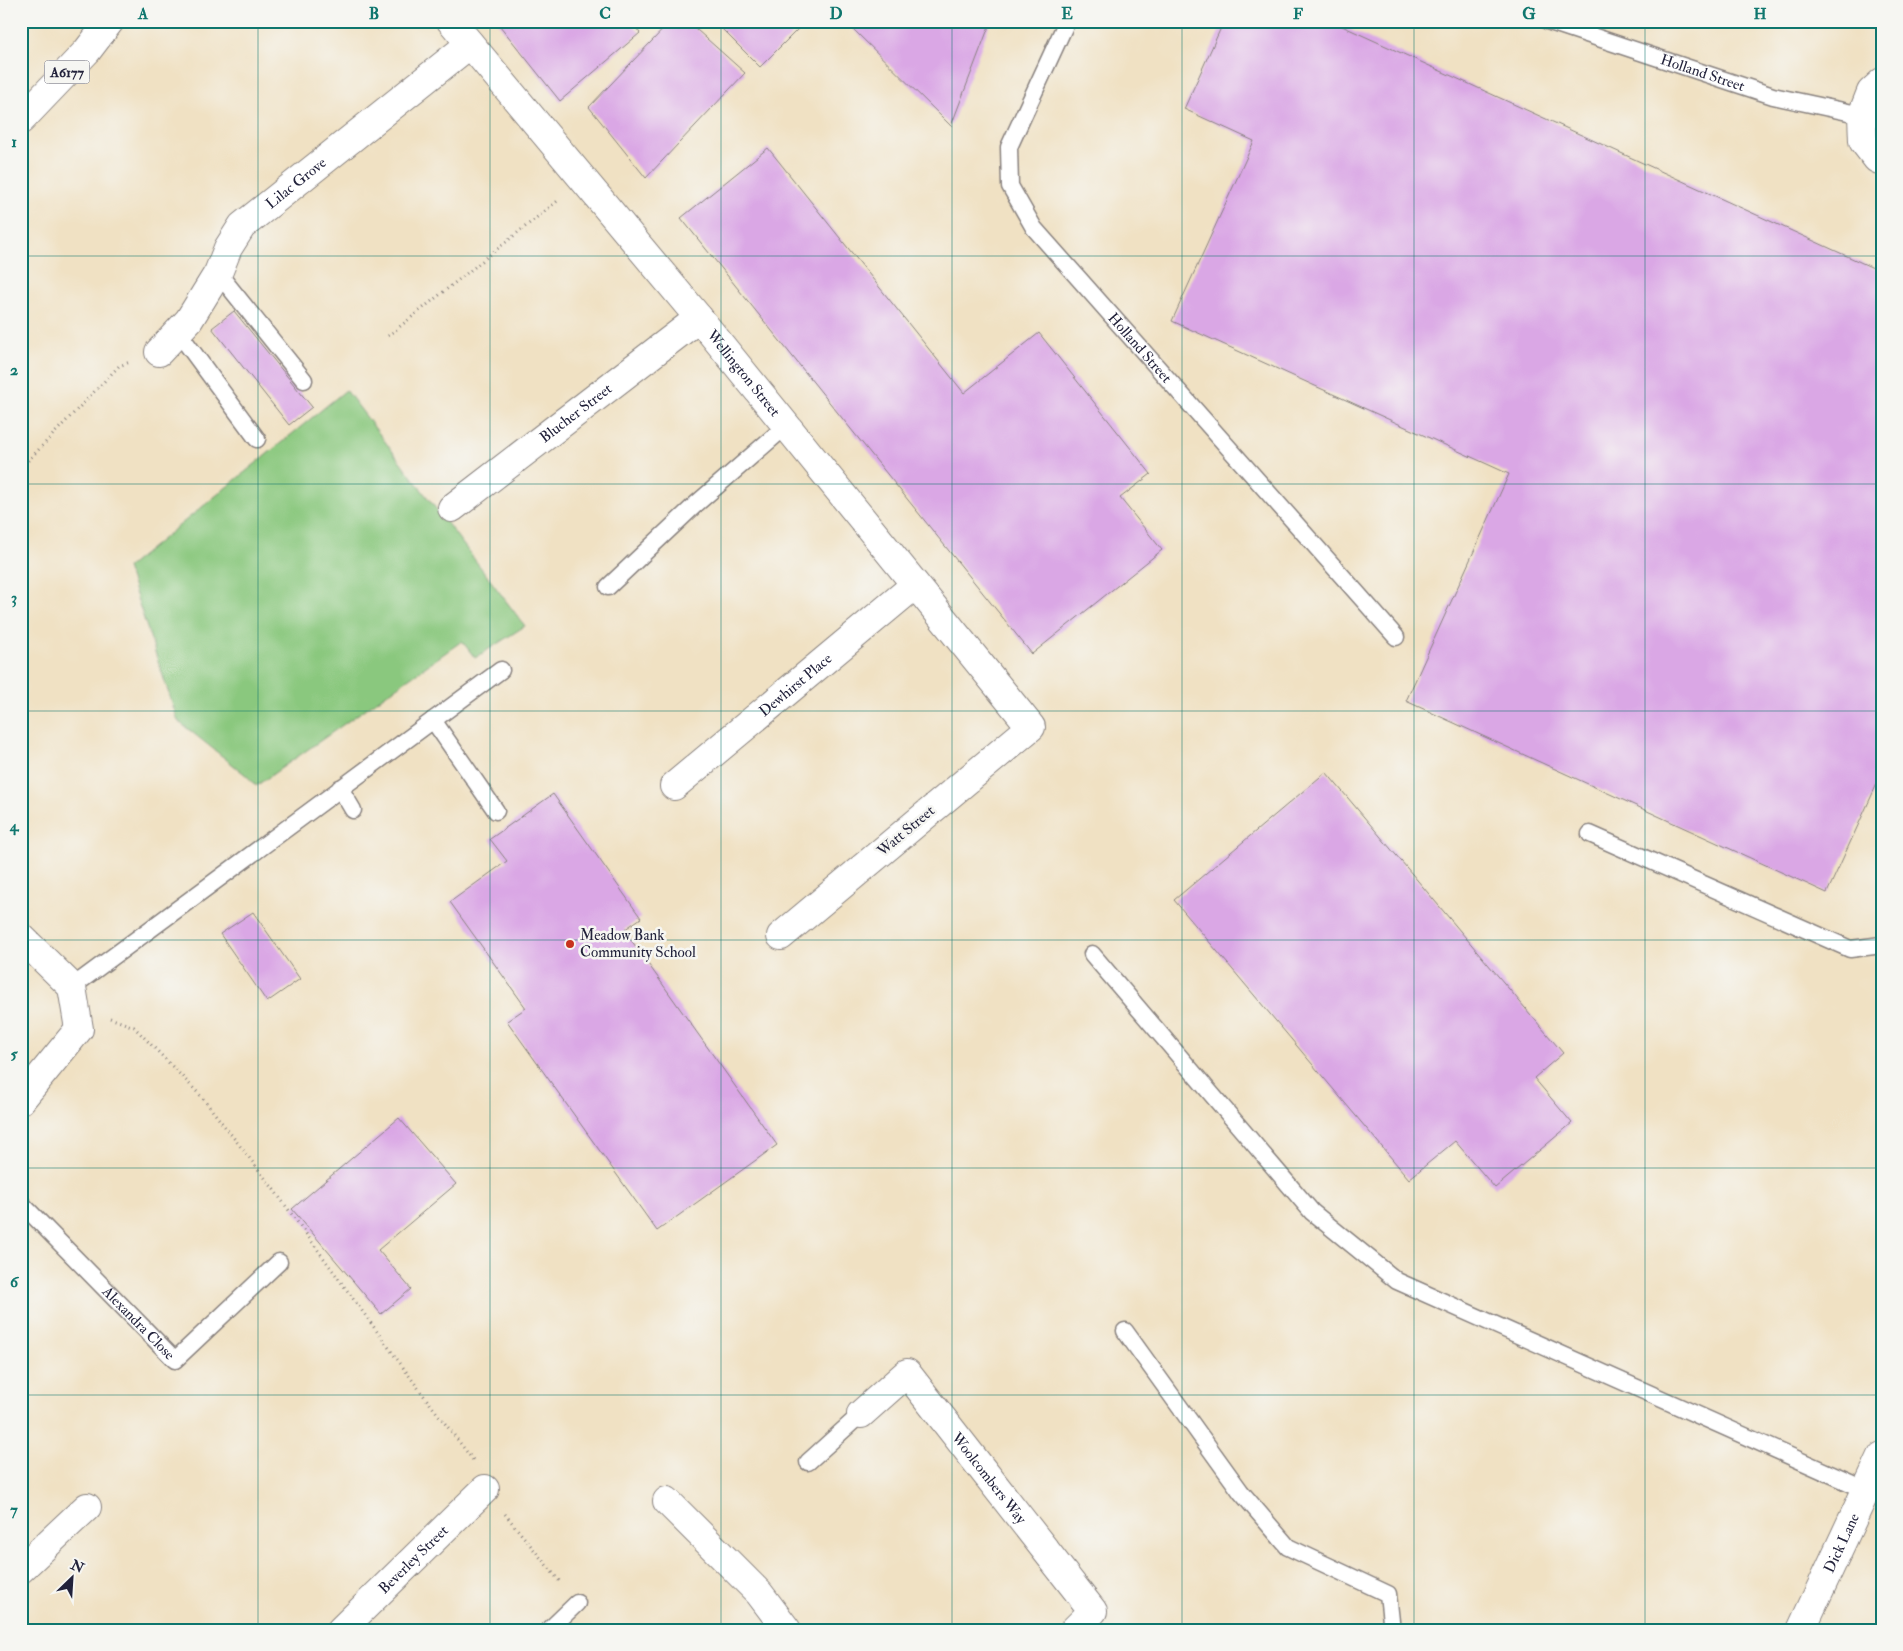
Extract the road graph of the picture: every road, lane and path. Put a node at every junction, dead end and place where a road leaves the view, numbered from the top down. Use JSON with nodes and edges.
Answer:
{"nodes":[{"id":1,"x":110,"y":21,"type":"edge"},
{"id":2,"x":451,"y":21,"type":"edge"},
{"id":3,"x":1067,"y":21,"type":"edge"},
{"id":4,"x":1547,"y":21,"type":"edge"},
{"id":5,"x":470,"y":44,"type":"junction"},
{"id":6,"x":1882,"y":82,"type":"edge"},
{"id":7,"x":1862,"y":115,"type":"junction"},
{"id":8,"x":21,"y":120,"type":"edge"},
{"id":9,"x":1882,"y":161,"type":"edge"},
{"id":10,"x":584,"y":180,"type":"junction"},
{"id":11,"x":218,"y":273,"type":"junction"},
{"id":12,"x":699,"y":318,"type":"junction"},
{"id":13,"x":178,"y":332,"type":"junction"},
{"id":14,"x":388,"y":336,"type":"dead end"},
{"id":15,"x":158,"y":352,"type":"joint"},
{"id":16,"x":304,"y":380,"type":"dead end"},
{"id":17,"x":786,"y":426,"type":"junction"},
{"id":18,"x":257,"y":439,"type":"dead end"},
{"id":19,"x":21,"y":468,"type":"edge"},
{"id":20,"x":452,"y":508,"type":"dead end"},
{"id":21,"x":915,"y":585,"type":"junction"},
{"id":22,"x":608,"y":587,"type":"dead end"},
{"id":23,"x":1396,"y":637,"type":"dead end"},
{"id":24,"x":501,"y":670,"type":"dead end"},
{"id":25,"x":433,"y":720,"type":"junction"},
{"id":26,"x":1031,"y":727,"type":"joint"},
{"id":27,"x":674,"y":786,"type":"dead end"},
{"id":28,"x":340,"y":788,"type":"junction"},
{"id":29,"x":352,"y":810,"type":"dead end"},
{"id":30,"x":496,"y":811,"type":"dead end"},
{"id":31,"x":1590,"y":834,"type":"dead end"},
{"id":32,"x":781,"y":936,"type":"dead end"},
{"id":33,"x":21,"y":937,"type":"edge"},
{"id":34,"x":1882,"y":944,"type":"edge"},
{"id":35,"x":1092,"y":954,"type":"dead end"},
{"id":36,"x":72,"y":987,"type":"junction"},
{"id":37,"x":78,"y":1029,"type":"junction"},
{"id":38,"x":21,"y":1100,"type":"edge"},
{"id":39,"x":21,"y":1203,"type":"edge"},
{"id":40,"x":279,"y":1262,"type":"dead end"},
{"id":41,"x":1125,"y":1332,"type":"dead end"},
{"id":42,"x":861,"y":1414,"type":"joint"},
{"id":43,"x":1882,"y":1456,"type":"edge"},
{"id":44,"x":808,"y":1462,"type":"dead end"},
{"id":45,"x":485,"y":1489,"type":"junction"},
{"id":46,"x":1866,"y":1490,"type":"junction"},
{"id":47,"x":667,"y":1502,"type":"dead end"},
{"id":48,"x":87,"y":1507,"type":"dead end"},
{"id":49,"x":21,"y":1569,"type":"edge"},
{"id":50,"x":577,"y":1603,"type":"joint"},
{"id":51,"x":341,"y":1630,"type":"edge"},
{"id":52,"x":549,"y":1630,"type":"edge"},
{"id":53,"x":787,"y":1630,"type":"edge"},
{"id":54,"x":1074,"y":1630,"type":"edge"},
{"id":55,"x":1392,"y":1630,"type":"edge"},
{"id":56,"x":1801,"y":1630,"type":"edge"}],
"edges":[{"from":1,"to":8,"type":"main road","number":"A6177"},
{"from":2,"to":5,"type":"main road","name":"Wellington Street"},
{"from":3,"to":23,"type":"lane","name":"Holland Street"},
{"from":4,"to":7,"type":"lane","name":"Holland Street"},
{"from":5,"to":10,"type":"main road","name":"Wellington Street"},
{"from":5,"to":11,"type":"main road","name":"Lilac Grove"},
{"from":6,"to":7,"type":"main road"},
{"from":7,"to":9,"type":"main road"},
{"from":10,"to":12,"type":"main road","name":"Wellington Street"},
{"from":10,"to":14,"type":"path"},
{"from":11,"to":13,"type":"main road","name":"Lilac Grove"},
{"from":11,"to":16,"type":"lane"},
{"from":12,"to":17,"type":"main road","name":"Wellington Street"},
{"from":12,"to":20,"type":"main road","name":"Blucher Street"},
{"from":13,"to":15,"type":"main road","name":"Lilac Grove"},
{"from":13,"to":18,"type":"lane"},
{"from":15,"to":19,"type":"path"},
{"from":17,"to":21,"type":"main road","name":"Wellington Street"},
{"from":17,"to":22,"type":"lane"},
{"from":21,"to":26,"type":"main road","name":"Wellington Street"},
{"from":21,"to":27,"type":"main road","name":"Dewhirst Place"},
{"from":24,"to":25,"type":"lane"},
{"from":25,"to":28,"type":"lane"},
{"from":25,"to":30,"type":"lane"},
{"from":26,"to":32,"type":"main road","name":"Watt Street"},
{"from":28,"to":29,"type":"lane"},
{"from":28,"to":36,"type":"lane"},
{"from":31,"to":34,"type":"lane"},
{"from":33,"to":36,"type":"main road"},
{"from":35,"to":46,"type":"lane"},
{"from":36,"to":37,"type":"main road"},
{"from":37,"to":38,"type":"main road"},
{"from":37,"to":45,"type":"path"},
{"from":39,"to":40,"type":"lane","name":"Alexandra Close"},
{"from":41,"to":55,"type":"lane"},
{"from":42,"to":44,"type":"lane"},
{"from":42,"to":54,"type":"main road","name":"Woolcombers Way"},
{"from":43,"to":46,"type":"main road","name":"Dick Lane"},
{"from":45,"to":50,"type":"path"},
{"from":45,"to":51,"type":"main road","name":"Beverley Street"},
{"from":46,"to":56,"type":"main road","name":"Dick Lane"},
{"from":47,"to":53,"type":"main road"},
{"from":48,"to":49,"type":"main road"},
{"from":50,"to":52,"type":"lane"}]}
